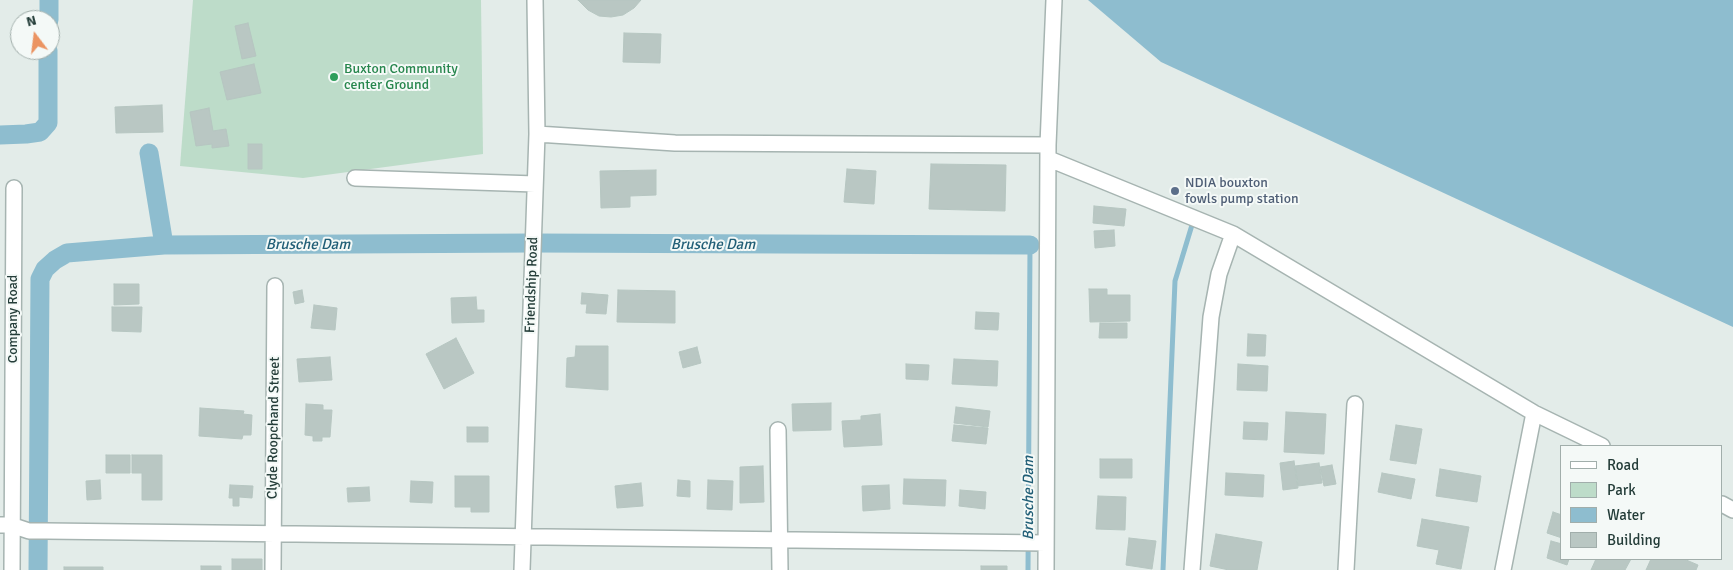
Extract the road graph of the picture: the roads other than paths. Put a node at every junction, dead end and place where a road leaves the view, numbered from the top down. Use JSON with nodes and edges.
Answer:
{"nodes":[{"id":1,"x":535,"y":0,"type":"edge"},
{"id":2,"x":1054,"y":0,"type":"edge"},
{"id":3,"x":537,"y":134,"type":"junction"},
{"id":4,"x":1048,"y":152,"type":"junction"},
{"id":5,"x":355,"y":178,"type":"dead end"},
{"id":6,"x":536,"y":184,"type":"junction"},
{"id":7,"x":14,"y":188,"type":"dead end"},
{"id":8,"x":1233,"y":234,"type":"junction"},
{"id":9,"x":275,"y":286,"type":"dead end"},
{"id":10,"x":1355,"y":404,"type":"dead end"},
{"id":11,"x":1534,"y":413,"type":"junction"},
{"id":12,"x":778,"y":430,"type":"dead end"},
{"id":13,"x":1600,"y":445,"type":"edge"},
{"id":14,"x":6,"y":525,"type":"edge"},
{"id":15,"x":273,"y":534,"type":"junction"},
{"id":16,"x":523,"y":538,"type":"junction"},
{"id":17,"x":780,"y":539,"type":"junction"},
{"id":18,"x":1042,"y":543,"type":"junction"},
{"id":19,"x":12,"y":570,"type":"edge"},
{"id":20,"x":273,"y":570,"type":"edge"},
{"id":21,"x":522,"y":570,"type":"edge"},
{"id":22,"x":780,"y":570,"type":"edge"},
{"id":23,"x":1046,"y":570,"type":"edge"},
{"id":24,"x":1192,"y":570,"type":"edge"},
{"id":25,"x":1346,"y":570,"type":"edge"},
{"id":26,"x":1503,"y":570,"type":"edge"}],
"edges":[{"from":1,"to":3,"type":"street","name":"Friendship Road"},
{"from":2,"to":4,"type":"street"},
{"from":3,"to":4,"type":"street"},
{"from":3,"to":6,"type":"street","name":"Friendship Road"},
{"from":4,"to":8,"type":"street"},
{"from":4,"to":18,"type":"street"},
{"from":5,"to":6,"type":"street"},
{"from":6,"to":16,"type":"street","name":"Friendship Road"},
{"from":7,"to":14,"type":"street","name":"Company Road"},
{"from":8,"to":11,"type":"street"},
{"from":8,"to":24,"type":"street"},
{"from":9,"to":15,"type":"street","name":"Clyde Roopchand Street"},
{"from":10,"to":25,"type":"street"},
{"from":11,"to":13,"type":"street"},
{"from":11,"to":26,"type":"street"},
{"from":12,"to":17,"type":"street"},
{"from":14,"to":15,"type":"street"},
{"from":14,"to":19,"type":"street","name":"Company Road"},
{"from":15,"to":16,"type":"street"},
{"from":15,"to":20,"type":"street","name":"Clyde Roopchand Street"},
{"from":16,"to":17,"type":"street"},
{"from":16,"to":21,"type":"street","name":"Friendship Road"},
{"from":17,"to":18,"type":"street"},
{"from":17,"to":22,"type":"street"},
{"from":18,"to":23,"type":"street"}]}
